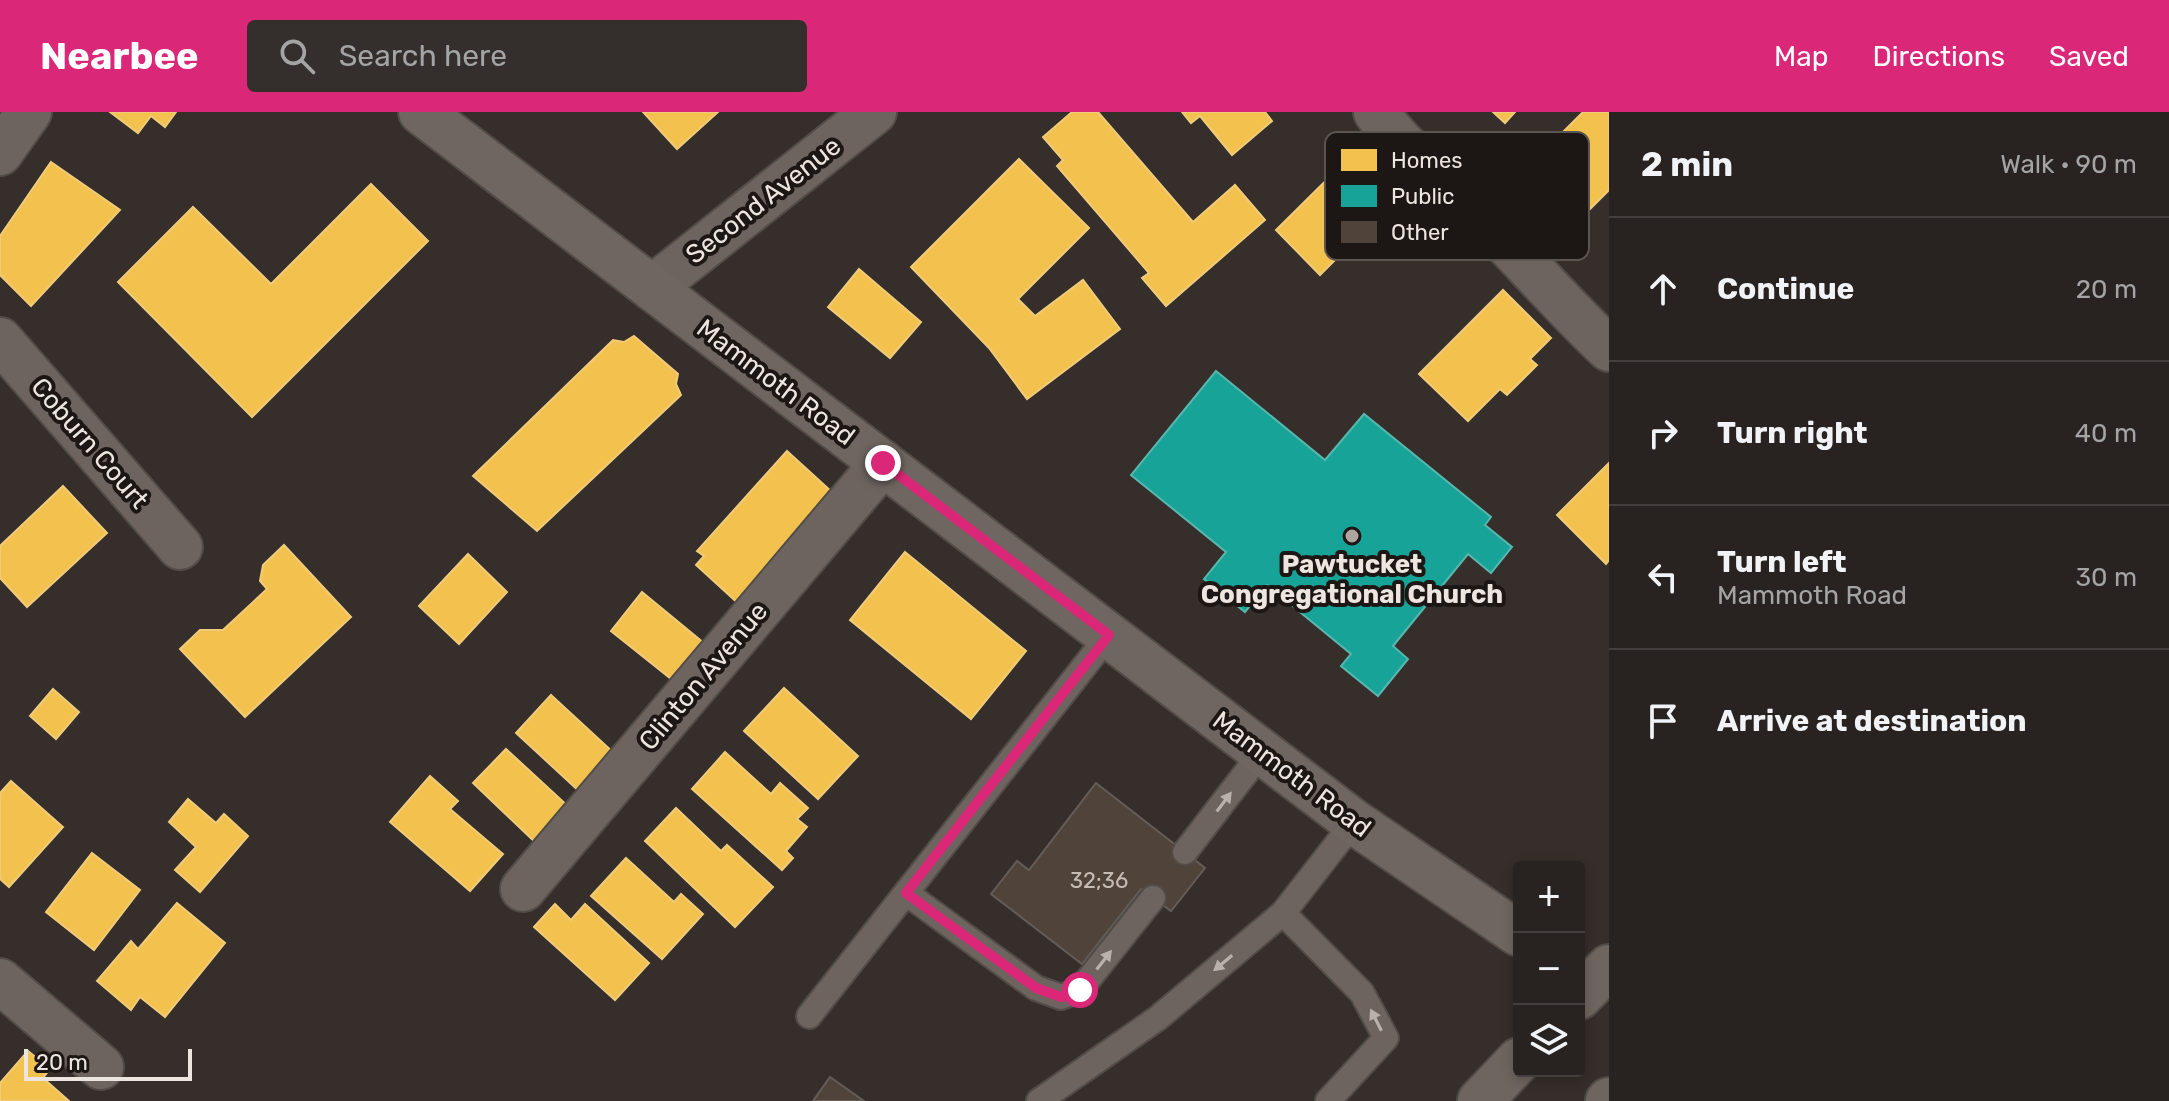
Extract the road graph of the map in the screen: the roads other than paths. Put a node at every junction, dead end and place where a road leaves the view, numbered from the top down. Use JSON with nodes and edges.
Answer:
{"nodes":[{"id":1,"x":29,"y":112,"type":"edge"},
{"id":2,"x":421,"y":112,"type":"edge"},
{"id":3,"x":874,"y":112,"type":"edge"},
{"id":4,"x":1376,"y":112,"type":"edge"},
{"id":5,"x":1391,"y":132,"type":"edge"},
{"id":6,"x":0,"y":153,"type":"edge"},
{"id":7,"x":1521,"y":260,"type":"edge"},
{"id":8,"x":652,"y":288,"type":"junction"},
{"id":9,"x":0,"y":340,"type":"edge"},
{"id":10,"x":1609,"y":349,"type":"edge"},
{"id":11,"x":883,"y":463,"type":"junction"},
{"id":12,"x":180,"y":547,"type":"dead end"},
{"id":13,"x":1109,"y":635,"type":"junction"},
{"id":14,"x":1262,"y":752,"type":"junction"},
{"id":15,"x":1354,"y":822,"type":"junction"},
{"id":16,"x":1185,"y":852,"type":"dead end"},
{"id":17,"x":523,"y":889,"type":"dead end"},
{"id":18,"x":906,"y":893,"type":"junction"},
{"id":19,"x":1153,"y":898,"type":"dead end"},
{"id":20,"x":1283,"y":913,"type":"junction"},
{"id":21,"x":1518,"y":933,"type":"edge"},
{"id":22,"x":0,"y":981,"type":"edge"},
{"id":23,"x":809,"y":1016,"type":"dead end"},
{"id":24,"x":1513,"y":1066,"type":"edge"},
{"id":25,"x":101,"y":1067,"type":"dead end"},
{"id":26,"x":1039,"y":1101,"type":"edge"},
{"id":27,"x":1328,"y":1101,"type":"edge"},
{"id":28,"x":1480,"y":1101,"type":"edge"}],
"edges":[{"from":1,"to":6,"type":"street"},
{"from":2,"to":8,"type":"main road","name":"Mammoth Road"},
{"from":3,"to":8,"type":"street","name":"Second Avenue"},
{"from":4,"to":5,"type":"street"},
{"from":7,"to":10,"type":"street"},
{"from":8,"to":11,"type":"main road","name":"Mammoth Road"},
{"from":9,"to":12,"type":"street","name":"Coburn Court"},
{"from":11,"to":13,"type":"main road","name":"Mammoth Road"},
{"from":11,"to":17,"type":"street","name":"Clinton Avenue"},
{"from":13,"to":14,"type":"main road","name":"Mammoth Road"},
{"from":13,"to":18,"type":"lane"},
{"from":14,"to":15,"type":"main road","name":"Mammoth Road"},
{"from":16,"to":14,"type":"lane","one_way":true},
{"from":15,"to":20,"type":"lane"},
{"from":15,"to":21,"type":"main road","name":"Mammoth Road"},
{"from":18,"to":19,"type":"lane","one_way":true},
{"from":18,"to":23,"type":"lane"},
{"from":20,"to":26,"type":"lane","one_way":true},
{"from":27,"to":20,"type":"lane","one_way":true},
{"from":22,"to":25,"type":"street"},
{"from":24,"to":28,"type":"main road"}]}
